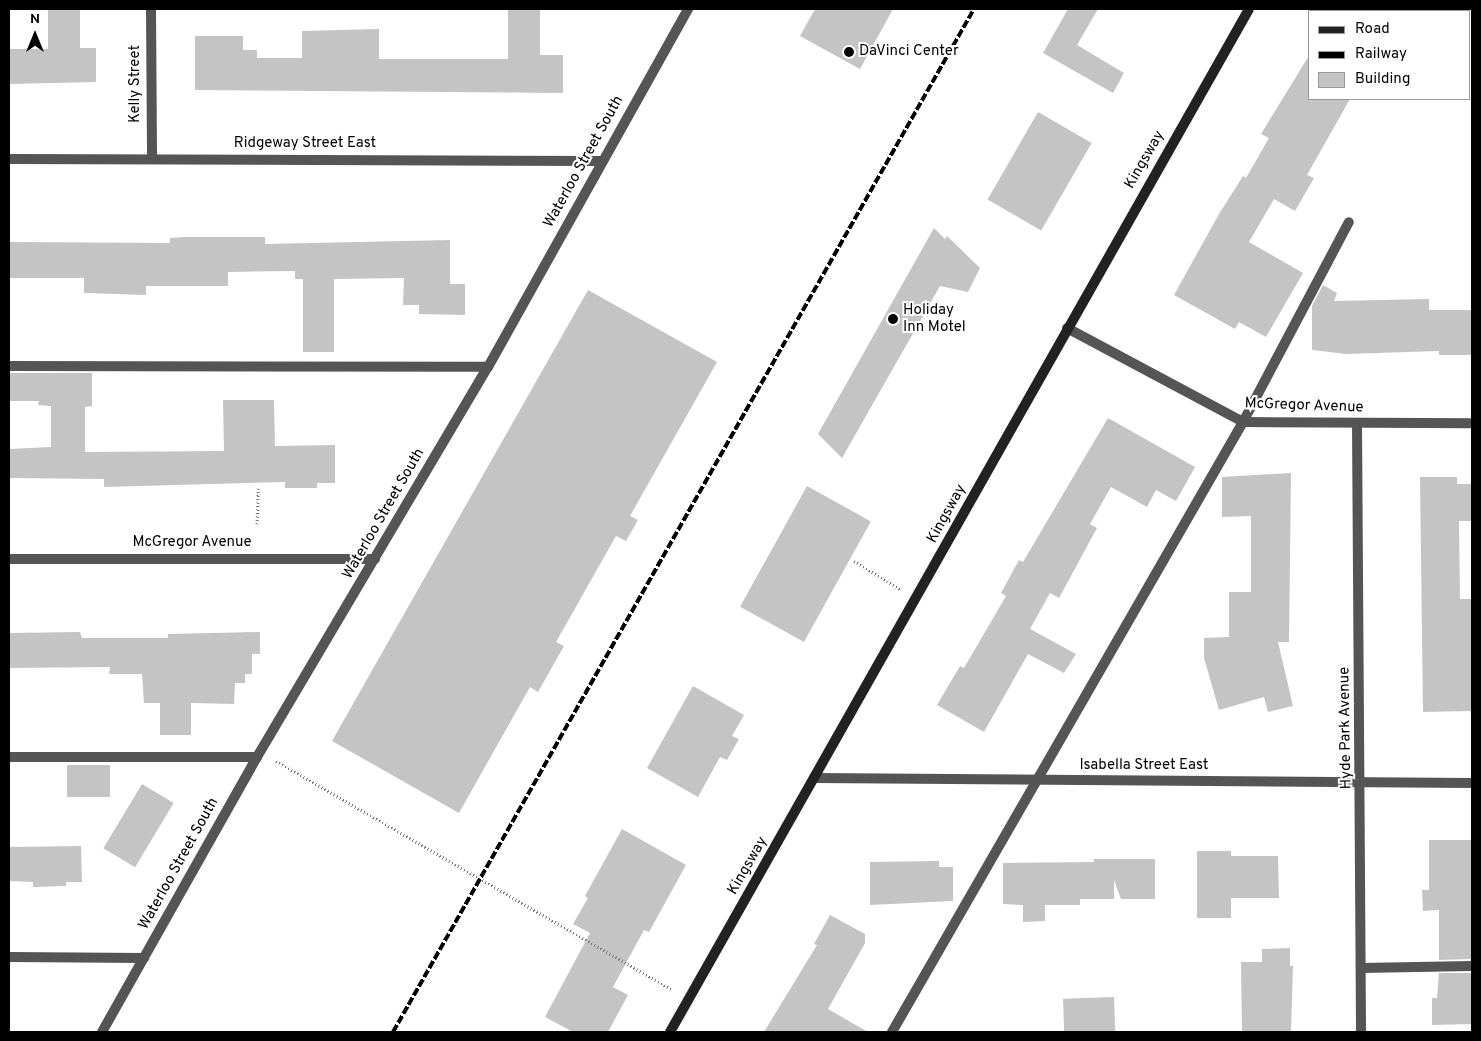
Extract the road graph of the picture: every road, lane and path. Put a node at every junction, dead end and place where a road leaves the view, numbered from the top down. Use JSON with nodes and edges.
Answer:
{"nodes":[{"id":1,"x":151,"y":9,"type":"edge"},
{"id":2,"x":688,"y":9,"type":"edge"},
{"id":3,"x":1249,"y":9,"type":"edge"},
{"id":4,"x":9,"y":158,"type":"edge"},
{"id":5,"x":152,"y":158,"type":"junction"},
{"id":6,"x":600,"y":161,"type":"junction"},
{"id":7,"x":1349,"y":222,"type":"dead end"},
{"id":8,"x":1067,"y":328,"type":"junction"},
{"id":9,"x":9,"y":366,"type":"edge"},
{"id":10,"x":488,"y":367,"type":"junction"},
{"id":11,"x":1243,"y":422,"type":"junction"},
{"id":12,"x":1358,"y":423,"type":"junction"},
{"id":13,"x":1472,"y":423,"type":"edge"},
{"id":14,"x":258,"y":488,"type":"dead end"},
{"id":15,"x":257,"y":524,"type":"dead end"},
{"id":16,"x":9,"y":559,"type":"edge"},
{"id":17,"x":375,"y":559,"type":"junction"},
{"id":18,"x":854,"y":561,"type":"dead end"},
{"id":19,"x":917,"y":599,"type":"junction"},
{"id":20,"x":258,"y":754,"type":"junction"},
{"id":21,"x":9,"y":757,"type":"edge"},
{"id":22,"x":816,"y":778,"type":"junction"},
{"id":23,"x":1037,"y":780,"type":"junction"},
{"id":24,"x":1361,"y":783,"type":"junction"},
{"id":25,"x":1472,"y":783,"type":"edge"},
{"id":26,"x":9,"y":957,"type":"edge"},
{"id":27,"x":144,"y":958,"type":"junction"},
{"id":28,"x":1472,"y":966,"type":"edge"},
{"id":29,"x":1361,"y":968,"type":"junction"},
{"id":30,"x":689,"y":998,"type":"junction"},
{"id":31,"x":102,"y":1032,"type":"edge"},
{"id":32,"x":670,"y":1032,"type":"edge"},
{"id":33,"x":892,"y":1032,"type":"edge"},
{"id":34,"x":1361,"y":1032,"type":"edge"}],
"edges":[{"from":1,"to":5,"type":"street","name":"Kelly Street"},
{"from":2,"to":6,"type":"street","name":"Waterloo Street South"},
{"from":3,"to":8,"type":"main road","name":"Kingsway"},
{"from":4,"to":5,"type":"street","name":"Ridgeway Street East"},
{"from":5,"to":6,"type":"street","name":"Ridgeway Street East"},
{"from":6,"to":10,"type":"street","name":"Waterloo Street South"},
{"from":7,"to":11,"type":"street"},
{"from":8,"to":11,"type":"street","name":"McGregor Avenue"},
{"from":8,"to":19,"type":"main road","name":"Kingsway"},
{"from":9,"to":10,"type":"street"},
{"from":10,"to":17,"type":"street","name":"Waterloo Street South"},
{"from":11,"to":12,"type":"street","name":"McGregor Avenue"},
{"from":11,"to":23,"type":"street"},
{"from":12,"to":13,"type":"street","name":"McGregor Avenue"},
{"from":12,"to":24,"type":"street","name":"Hyde Park Avenue"},
{"from":14,"to":15,"type":"path"},
{"from":16,"to":17,"type":"street","name":"McGregor Avenue"},
{"from":17,"to":20,"type":"street","name":"Waterloo Street South"},
{"from":18,"to":19,"type":"path"},
{"from":19,"to":22,"type":"main road","name":"Kingsway"},
{"from":20,"to":21,"type":"street"},
{"from":20,"to":27,"type":"street","name":"Waterloo Street South"},
{"from":20,"to":30,"type":"path"},
{"from":22,"to":23,"type":"street","name":"Isabella Street East"},
{"from":22,"to":30,"type":"main road","name":"Kingsway"},
{"from":23,"to":24,"type":"street","name":"Isabella Street East"},
{"from":23,"to":33,"type":"street"},
{"from":24,"to":25,"type":"street","name":"Isabella Street East"},
{"from":24,"to":29,"type":"street","name":"Hyde Park Avenue"},
{"from":26,"to":27,"type":"street"},
{"from":27,"to":31,"type":"street","name":"Waterloo Street South"},
{"from":28,"to":29,"type":"street"},
{"from":29,"to":34,"type":"street","name":"Hyde Park Avenue"},
{"from":30,"to":32,"type":"main road","name":"Kingsway"}]}
